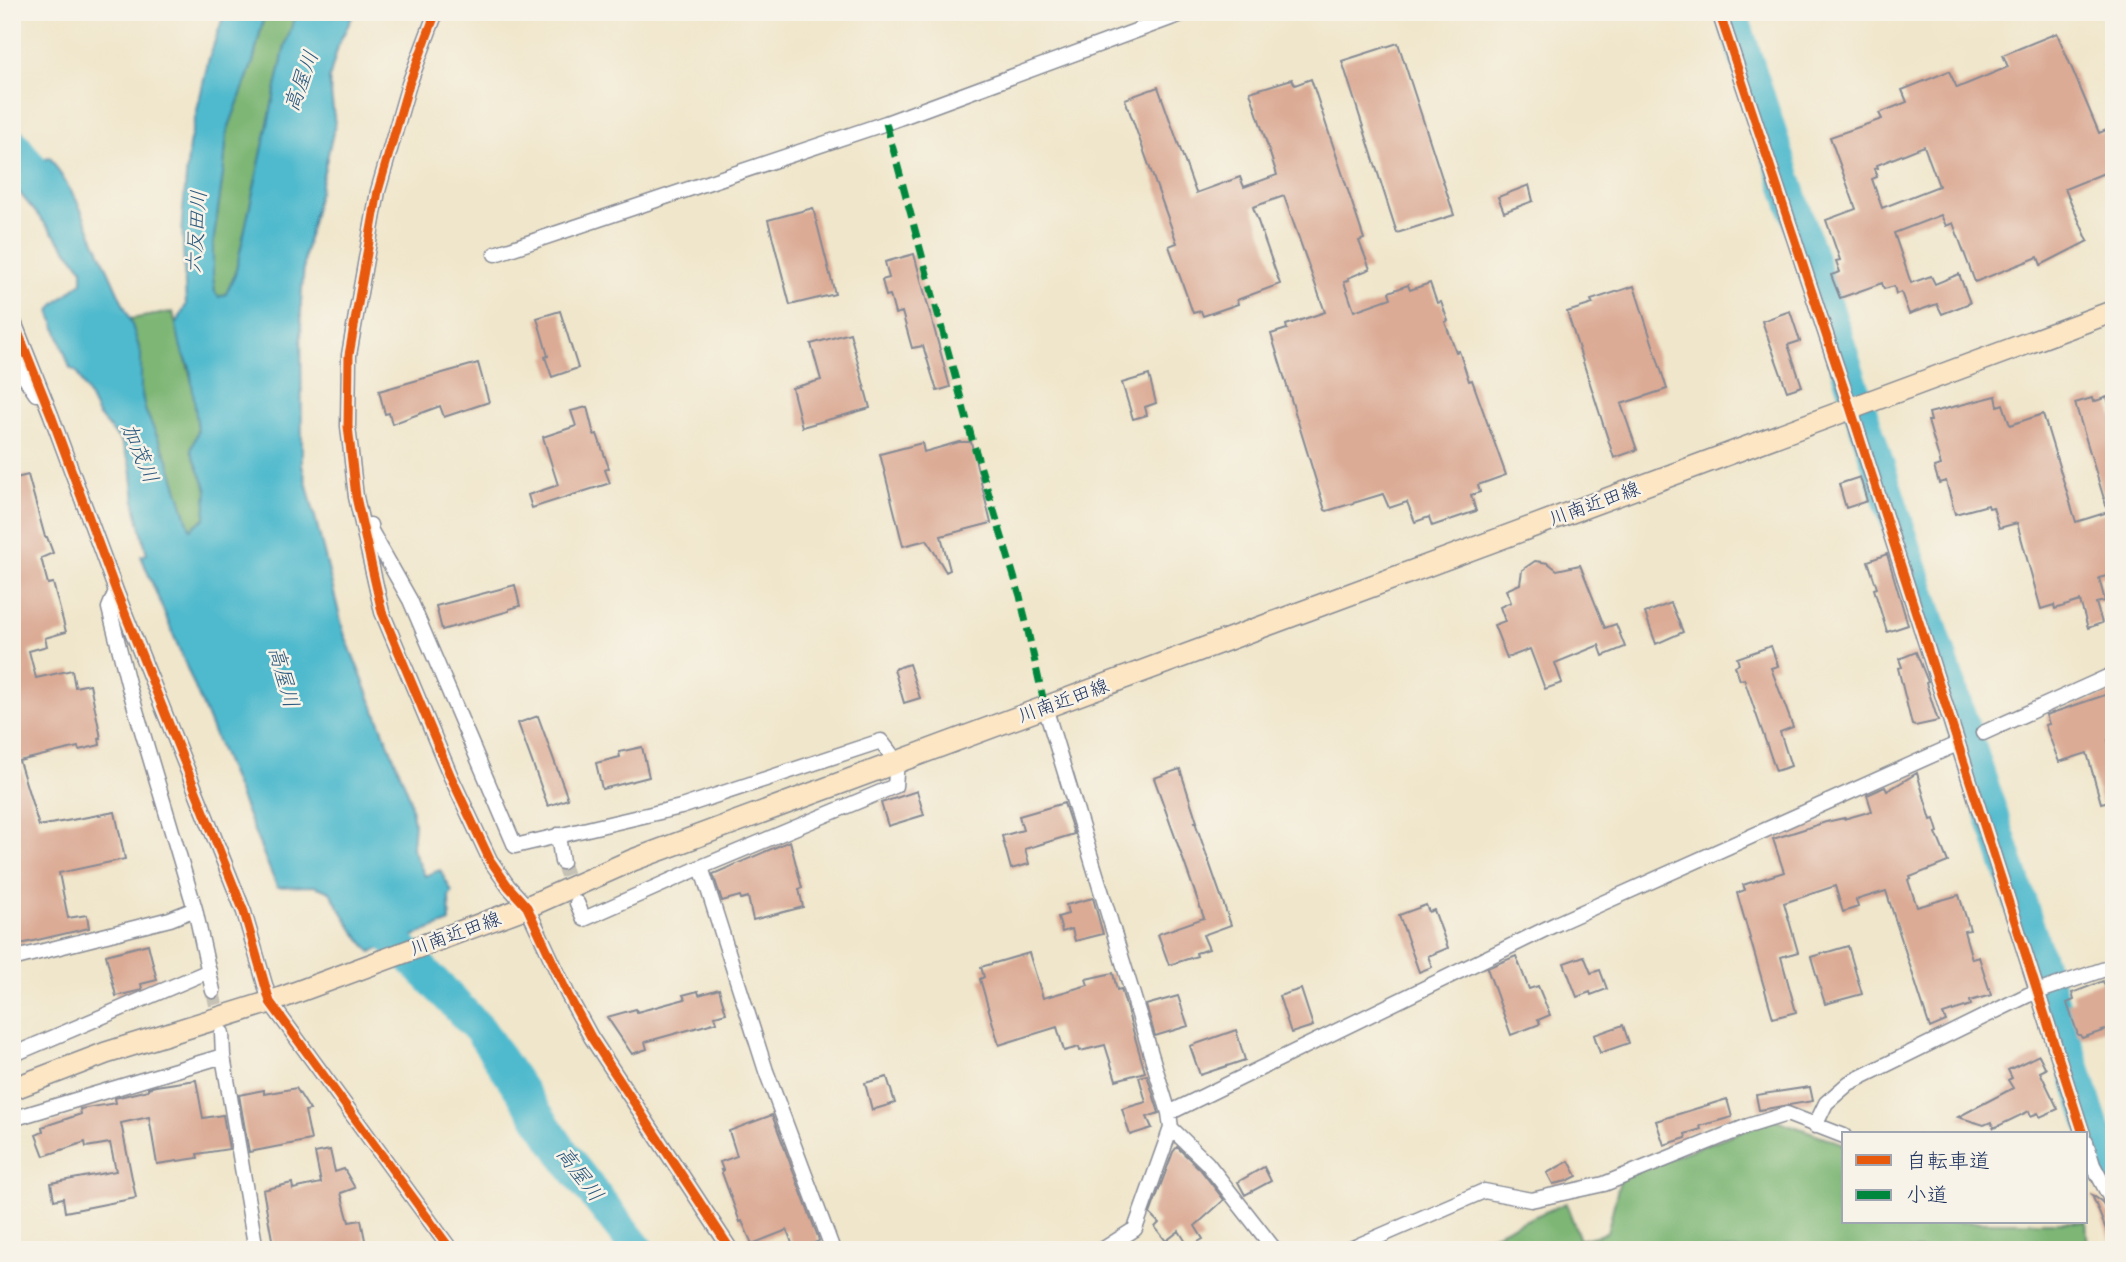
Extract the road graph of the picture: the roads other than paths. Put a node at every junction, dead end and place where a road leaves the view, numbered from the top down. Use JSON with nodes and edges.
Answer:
{"nodes":[{"id":1,"x":436,"y":12,"type":"edge"},
{"id":2,"x":1186,"y":12,"type":"edge"},
{"id":3,"x":1719,"y":12,"type":"edge"},
{"id":4,"x":495,"y":254,"type":"dead end"},
{"id":5,"x":2114,"y":311,"type":"edge"},
{"id":6,"x":12,"y":317,"type":"edge"},
{"id":7,"x":12,"y":355,"type":"edge"},
{"id":8,"x":1852,"y":407,"type":"junction"},
{"id":9,"x":51,"y":415,"type":"junction"},
{"id":10,"x":356,"y":496,"type":"junction"},
{"id":11,"x":116,"y":591,"type":"junction"},
{"id":12,"x":2114,"y":674,"type":"edge"},
{"id":13,"x":1045,"y":707,"type":"junction"},
{"id":14,"x":1983,"y":733,"type":"dead end"},
{"id":15,"x":1957,"y":744,"type":"junction"},
{"id":16,"x":897,"y":762,"type":"junction"},
{"id":17,"x":558,"y":835,"type":"junction"},
{"id":18,"x":562,"y":862,"type":"tunnel mouth"},
{"id":19,"x":701,"y":867,"type":"junction"},
{"id":20,"x":577,"y":903,"type":"dead end"},
{"id":21,"x":527,"y":907,"type":"junction"},
{"id":22,"x":195,"y":909,"type":"junction"},
{"id":23,"x":12,"y":960,"type":"edge"},
{"id":24,"x":2114,"y":966,"type":"edge"},
{"id":25,"x":209,"y":971,"type":"junction"},
{"id":26,"x":213,"y":991,"type":"tunnel mouth"},
{"id":27,"x":2037,"y":992,"type":"junction"},
{"id":28,"x":271,"y":1002,"type":"junction"},
{"id":29,"x":222,"y":1033,"type":"tunnel mouth"},
{"id":30,"x":12,"y":1055,"type":"edge"},
{"id":31,"x":223,"y":1056,"type":"junction"},
{"id":32,"x":12,"y":1089,"type":"edge"},
{"id":33,"x":1169,"y":1113,"type":"junction"},
{"id":34,"x":12,"y":1119,"type":"edge"},
{"id":35,"x":1815,"y":1126,"type":"junction"},
{"id":36,"x":1171,"y":1128,"type":"junction"},
{"id":37,"x":2082,"y":1132,"type":"edge"},
{"id":38,"x":1842,"y":1135,"type":"edge"},
{"id":39,"x":2088,"y":1149,"type":"edge"},
{"id":40,"x":2114,"y":1205,"type":"edge"},
{"id":41,"x":257,"y":1250,"type":"edge"},
{"id":42,"x":451,"y":1250,"type":"edge"},
{"id":43,"x":731,"y":1250,"type":"edge"},
{"id":44,"x":833,"y":1250,"type":"edge"},
{"id":45,"x":1102,"y":1250,"type":"edge"},
{"id":46,"x":1275,"y":1250,"type":"edge"},
{"id":47,"x":1348,"y":1250,"type":"edge"}],
"edges":[{"from":1,"to":10,"type":"street"},
{"from":2,"to":4,"type":"street"},
{"from":3,"to":8,"type":"street"},
{"from":5,"to":8,"type":"main road","name":"川南近田線"},
{"from":6,"to":9,"type":"street"},
{"from":7,"to":9,"type":"street"},
{"from":8,"to":13,"type":"main road","name":"川南近田線"},
{"from":8,"to":15,"type":"street"},
{"from":9,"to":11,"type":"street"},
{"from":10,"to":17,"type":"street"},
{"from":10,"to":21,"type":"street"},
{"from":11,"to":22,"type":"street"},
{"from":11,"to":28,"type":"street"},
{"from":12,"to":14,"type":"street"},
{"from":13,"to":16,"type":"main road","name":"川南近田線"},
{"from":13,"to":33,"type":"street"},
{"from":15,"to":27,"type":"street"},
{"from":15,"to":33,"type":"street"},
{"from":16,"to":17,"type":"street"},
{"from":16,"to":19,"type":"street"},
{"from":16,"to":21,"type":"main road","name":"川南近田線"},
{"from":17,"to":18,"type":"street"},
{"from":19,"to":20,"type":"street"},
{"from":19,"to":44,"type":"street"},
{"from":21,"to":28,"type":"main road","name":"川南近田線"},
{"from":21,"to":43,"type":"street"},
{"from":22,"to":23,"type":"street"},
{"from":22,"to":25,"type":"street"},
{"from":24,"to":27,"type":"street"},
{"from":25,"to":26,"type":"street"},
{"from":25,"to":30,"type":"street"},
{"from":27,"to":35,"type":"street"},
{"from":27,"to":37,"type":"street"},
{"from":28,"to":32,"type":"main road","name":"川南近田線"},
{"from":28,"to":42,"type":"street"},
{"from":29,"to":31,"type":"street"},
{"from":31,"to":34,"type":"street"},
{"from":31,"to":41,"type":"street"},
{"from":33,"to":36,"type":"street"},
{"from":35,"to":38,"type":"street"},
{"from":35,"to":47,"type":"street"},
{"from":36,"to":45,"type":"street"},
{"from":36,"to":46,"type":"street"},
{"from":39,"to":40,"type":"street"}]}
